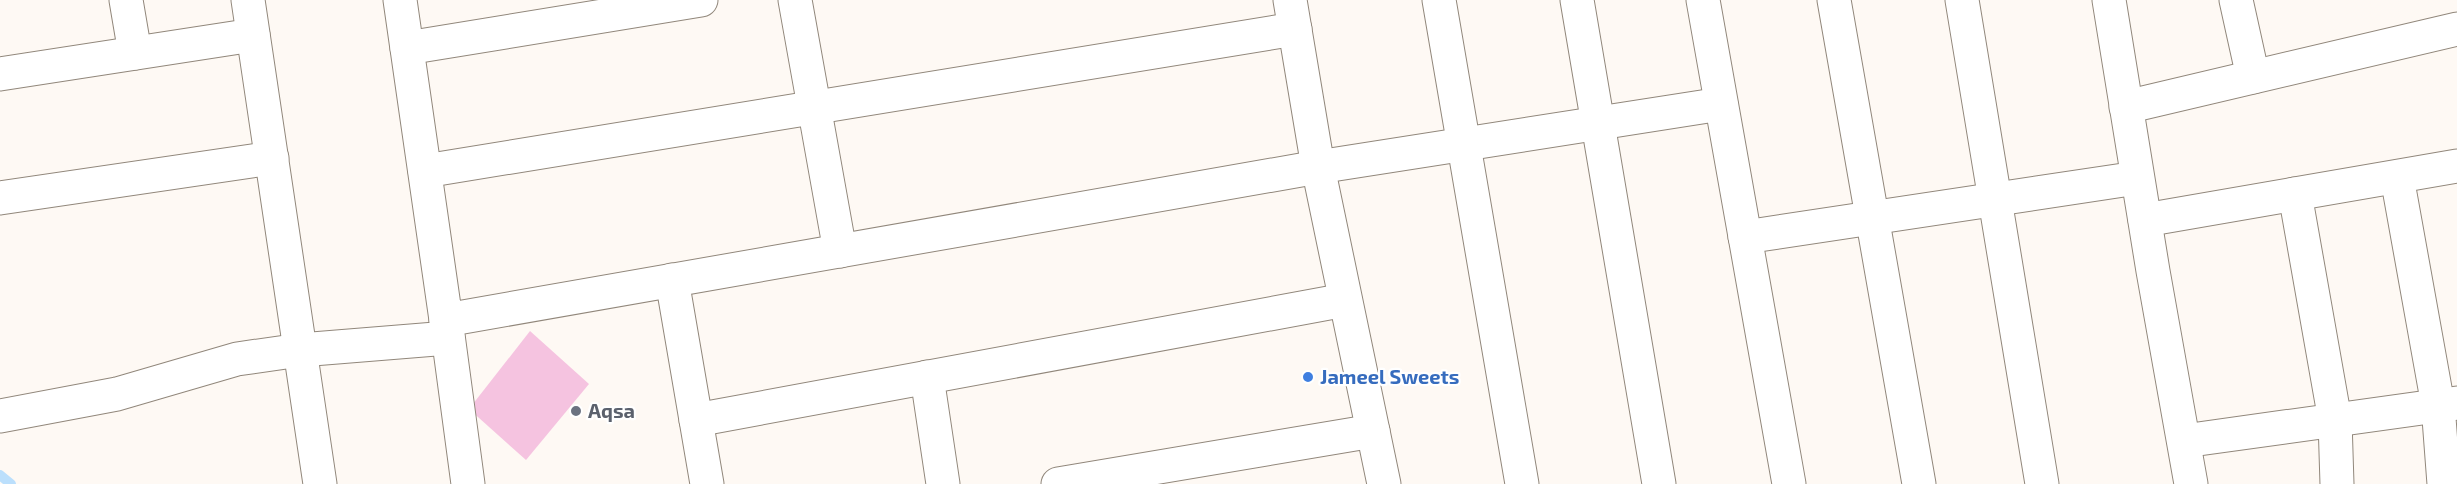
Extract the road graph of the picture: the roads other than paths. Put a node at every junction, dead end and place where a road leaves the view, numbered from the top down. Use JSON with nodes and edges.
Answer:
{"nodes":[{"id":1,"x":126,"y":0,"type":"edge"},
{"id":2,"x":248,"y":0,"type":"edge"},
{"id":3,"x":400,"y":0,"type":"edge"},
{"id":4,"x":701,"y":0,"type":"edge"},
{"id":5,"x":795,"y":0,"type":"edge"},
{"id":6,"x":1438,"y":0,"type":"edge"},
{"id":7,"x":1577,"y":0,"type":"edge"},
{"id":8,"x":1703,"y":0,"type":"edge"},
{"id":9,"x":1834,"y":0,"type":"edge"},
{"id":10,"x":1962,"y":0,"type":"edge"},
{"id":11,"x":2109,"y":0,"type":"edge"},
{"id":12,"x":2236,"y":0,"type":"edge"},
{"id":13,"x":1293,"y":15,"type":"edge"},
{"id":14,"x":2457,"y":29,"type":"edge"},
{"id":15,"x":253,"y":35,"type":"junction"},
{"id":16,"x":407,"y":48,"type":"junction"},
{"id":17,"x":135,"y":53,"type":"junction"},
{"id":18,"x":0,"y":74,"type":"edge"},
{"id":19,"x":2253,"y":77,"type":"junction"},
{"id":20,"x":1721,"y":104,"type":"junction"},
{"id":21,"x":2126,"y":107,"type":"junction"},
{"id":22,"x":814,"y":108,"type":"junction"},
{"id":23,"x":1598,"y":124,"type":"junction"},
{"id":24,"x":1463,"y":145,"type":"junction"},
{"id":25,"x":272,"y":158,"type":"junction"},
{"id":26,"x":2457,"y":166,"type":"edge"},
{"id":27,"x":1318,"y":167,"type":"junction"},
{"id":28,"x":425,"y":171,"type":"junction"},
{"id":29,"x":2397,"y":177,"type":"junction"},
{"id":30,"x":2137,"y":178,"type":"junction"},
{"id":31,"x":2295,"y":194,"type":"junction"},
{"id":32,"x":0,"y":198,"type":"edge"},
{"id":33,"x":1995,"y":199,"type":"junction"},
{"id":34,"x":1873,"y":218,"type":"junction"},
{"id":35,"x":2145,"y":220,"type":"junction"},
{"id":36,"x":1745,"y":237,"type":"junction"},
{"id":37,"x":840,"y":251,"type":"junction"},
{"id":38,"x":672,"y":280,"type":"junction"},
{"id":39,"x":1345,"y":300,"type":"junction"},
{"id":40,"x":447,"y":329,"type":"junction"},
{"id":41,"x":300,"y":350,"type":"junction"},
{"id":42,"x":927,"y":377,"type":"junction"},
{"id":43,"x":2448,"y":404,"type":"edge"},
{"id":44,"x":0,"y":416,"type":"edge"},
{"id":45,"x":696,"y":420,"type":"junction"},
{"id":46,"x":2335,"y":420,"type":"junction"},
{"id":47,"x":1373,"y":431,"type":"junction"},
{"id":48,"x":2184,"y":441,"type":"junction"},
{"id":49,"x":320,"y":484,"type":"edge"},
{"id":50,"x":468,"y":484,"type":"edge"},
{"id":51,"x":707,"y":484,"type":"edge"},
{"id":52,"x":944,"y":484,"type":"edge"},
{"id":53,"x":1058,"y":484,"type":"edge"},
{"id":54,"x":1384,"y":484,"type":"edge"},
{"id":55,"x":1522,"y":484,"type":"edge"},
{"id":56,"x":1659,"y":484,"type":"edge"},
{"id":57,"x":1789,"y":484,"type":"edge"},
{"id":58,"x":1919,"y":484,"type":"edge"},
{"id":59,"x":2042,"y":484,"type":"edge"},
{"id":60,"x":2191,"y":484,"type":"edge"},
{"id":61,"x":2337,"y":484,"type":"edge"},
{"id":62,"x":2444,"y":484,"type":"edge"}],
"edges":[{"from":1,"to":17,"type":"street"},
{"from":2,"to":15,"type":"street"},
{"from":3,"to":16,"type":"street"},
{"from":4,"to":16,"type":"street"},
{"from":5,"to":22,"type":"street"},
{"from":6,"to":24,"type":"street"},
{"from":7,"to":23,"type":"street"},
{"from":8,"to":20,"type":"street"},
{"from":9,"to":34,"type":"street"},
{"from":10,"to":33,"type":"street"},
{"from":11,"to":21,"type":"street"},
{"from":12,"to":19,"type":"street"},
{"from":13,"to":22,"type":"street"},
{"from":13,"to":27,"type":"street"},
{"from":14,"to":19,"type":"street"},
{"from":15,"to":17,"type":"street"},
{"from":15,"to":25,"type":"street"},
{"from":16,"to":28,"type":"street"},
{"from":17,"to":18,"type":"street"},
{"from":19,"to":21,"type":"street"},
{"from":20,"to":23,"type":"street"},
{"from":20,"to":36,"type":"street"},
{"from":21,"to":30,"type":"street"},
{"from":22,"to":28,"type":"street"},
{"from":22,"to":37,"type":"street"},
{"from":23,"to":24,"type":"street"},
{"from":23,"to":56,"type":"street"},
{"from":24,"to":27,"type":"street"},
{"from":24,"to":55,"type":"street"},
{"from":25,"to":32,"type":"street"},
{"from":25,"to":41,"type":"street"},
{"from":26,"to":29,"type":"street"},
{"from":27,"to":37,"type":"street"},
{"from":27,"to":39,"type":"street"},
{"from":28,"to":40,"type":"street"},
{"from":29,"to":31,"type":"street"},
{"from":29,"to":43,"type":"street"},
{"from":30,"to":33,"type":"street"},
{"from":30,"to":35,"type":"street"},
{"from":31,"to":35,"type":"street"},
{"from":31,"to":46,"type":"street"},
{"from":33,"to":34,"type":"street"},
{"from":33,"to":59,"type":"street"},
{"from":34,"to":36,"type":"street"},
{"from":34,"to":58,"type":"street"},
{"from":35,"to":48,"type":"street"},
{"from":36,"to":57,"type":"street"},
{"from":37,"to":38,"type":"street"},
{"from":38,"to":40,"type":"street"},
{"from":38,"to":45,"type":"street"},
{"from":39,"to":42,"type":"street"},
{"from":39,"to":47,"type":"street"},
{"from":40,"to":41,"type":"street"},
{"from":40,"to":50,"type":"street"},
{"from":41,"to":44,"type":"street"},
{"from":41,"to":49,"type":"street"},
{"from":42,"to":45,"type":"street"},
{"from":42,"to":52,"type":"street"},
{"from":43,"to":46,"type":"street"},
{"from":43,"to":62,"type":"street"},
{"from":45,"to":51,"type":"street"},
{"from":46,"to":48,"type":"street"},
{"from":46,"to":61,"type":"street"},
{"from":47,"to":53,"type":"street"},
{"from":47,"to":54,"type":"street"},
{"from":48,"to":60,"type":"street"}]}
